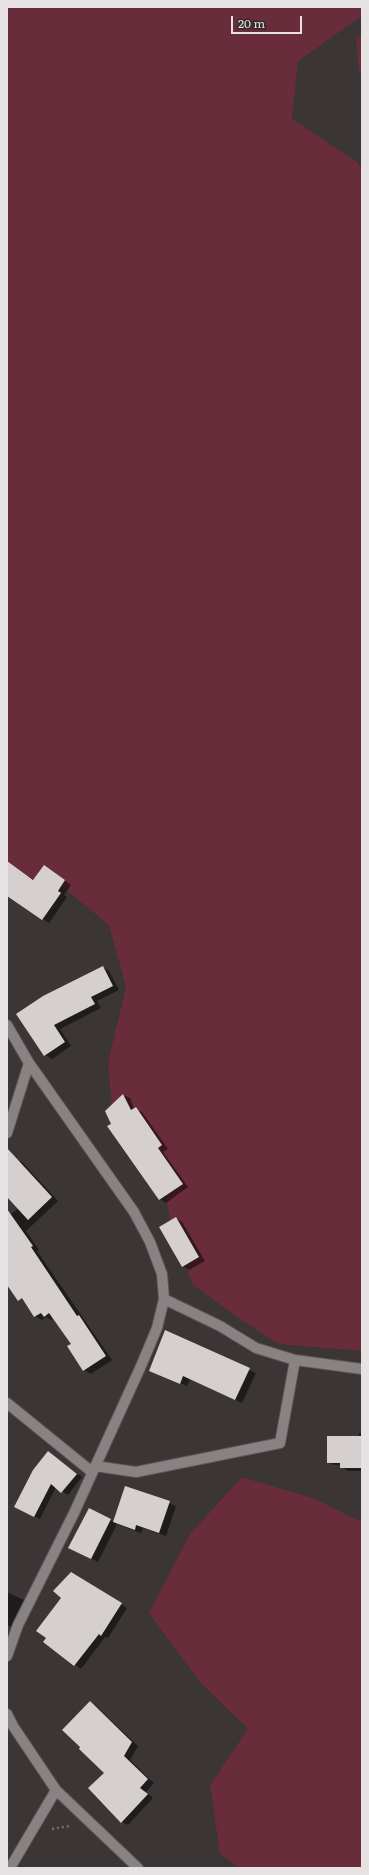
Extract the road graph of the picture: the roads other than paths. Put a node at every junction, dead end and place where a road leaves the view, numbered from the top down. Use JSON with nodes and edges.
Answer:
{"nodes":[{"id":1,"x":7,"y":1025,"type":"edge"},
{"id":2,"x":29,"y":1063,"type":"junction"},
{"id":3,"x":7,"y":1133,"type":"edge"},
{"id":4,"x":164,"y":1299,"type":"junction"},
{"id":5,"x":295,"y":1360,"type":"junction"},
{"id":6,"x":362,"y":1369,"type":"edge"},
{"id":7,"x":7,"y":1403,"type":"edge"},
{"id":8,"x":94,"y":1469,"type":"junction"},
{"id":9,"x":7,"y":1656,"type":"edge"},
{"id":10,"x":7,"y":1714,"type":"edge"},
{"id":11,"x":56,"y":1790,"type":"junction"},
{"id":12,"x":10,"y":1868,"type":"edge"},
{"id":13,"x":138,"y":1868,"type":"edge"}],
"edges":[{"from":1,"to":2,"type":"street"},
{"from":2,"to":3,"type":"street"},
{"from":2,"to":4,"type":"street"},
{"from":4,"to":5,"type":"street"},
{"from":4,"to":8,"type":"street"},
{"from":5,"to":6,"type":"street"},
{"from":5,"to":8,"type":"street"},
{"from":7,"to":8,"type":"street"},
{"from":8,"to":9,"type":"street"},
{"from":10,"to":11,"type":"street"},
{"from":11,"to":12,"type":"street"},
{"from":11,"to":13,"type":"street"}]}
